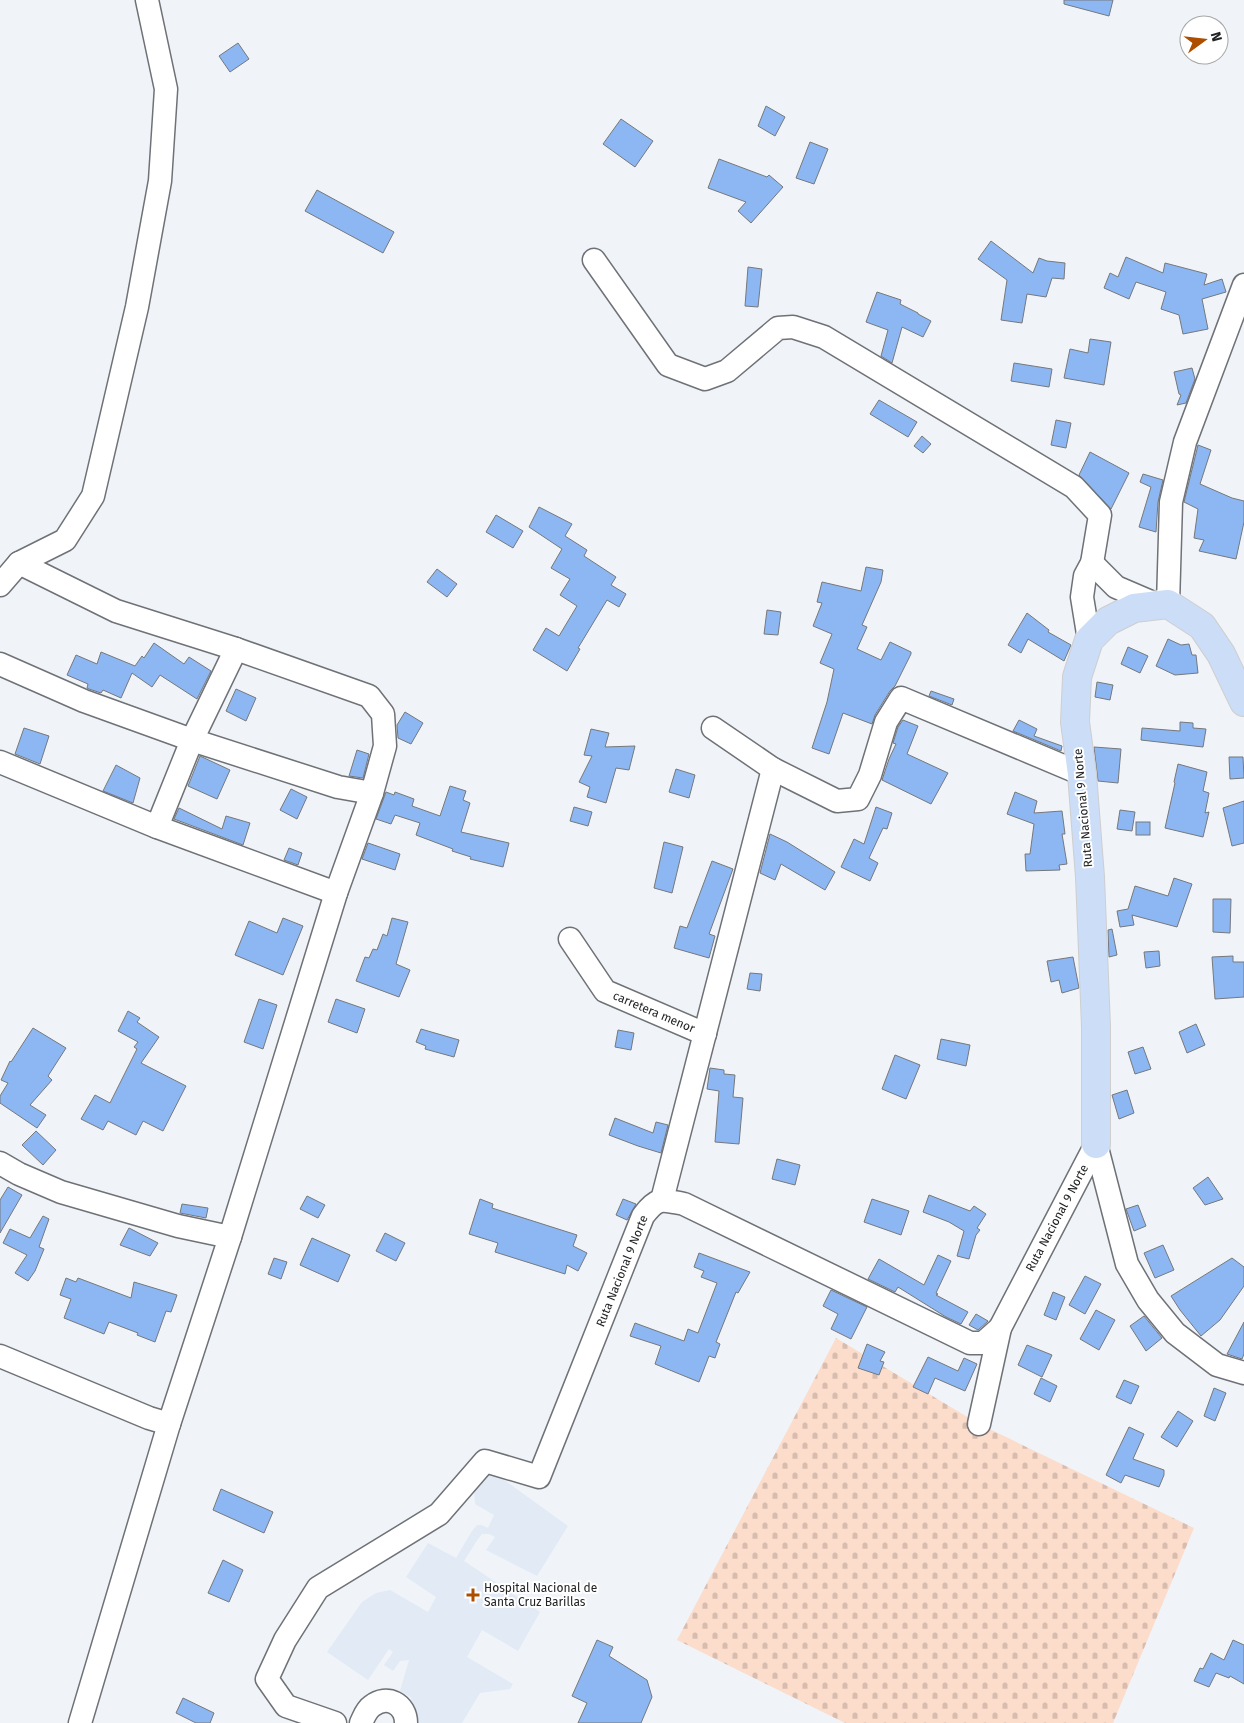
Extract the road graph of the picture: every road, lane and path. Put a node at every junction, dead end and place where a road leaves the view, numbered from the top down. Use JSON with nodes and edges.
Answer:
{"nodes":[{"id":1,"x":147,"y":0,"type":"edge"},
{"id":2,"x":594,"y":260,"type":"dead end"},
{"id":3,"x":1244,"y":285,"type":"edge"},
{"id":4,"x":1092,"y":562,"type":"junction"},
{"id":5,"x":19,"y":563,"type":"junction"},
{"id":6,"x":0,"y":585,"type":"edge"},
{"id":7,"x":1163,"y":605,"type":"junction"},
{"id":8,"x":1089,"y":640,"type":"junction"},
{"id":9,"x":236,"y":649,"type":"junction"},
{"id":10,"x":0,"y":664,"type":"edge"},
{"id":11,"x":1244,"y":702,"type":"edge"},
{"id":12,"x":713,"y":728,"type":"dead end"},
{"id":13,"x":192,"y":740,"type":"junction"},
{"id":14,"x":0,"y":762,"type":"edge"},
{"id":15,"x":773,"y":769,"type":"junction"},
{"id":16,"x":1082,"y":774,"type":"junction"},
{"id":17,"x":372,"y":793,"type":"junction"},
{"id":18,"x":157,"y":827,"type":"junction"},
{"id":19,"x":336,"y":893,"type":"junction"},
{"id":20,"x":570,"y":939,"type":"dead end"},
{"id":21,"x":705,"y":1034,"type":"junction"},
{"id":22,"x":1096,"y":1144,"type":"junction"},
{"id":23,"x":0,"y":1163,"type":"edge"},
{"id":24,"x":662,"y":1200,"type":"junction"},
{"id":25,"x":230,"y":1237,"type":"junction"},
{"id":26,"x":1000,"y":1328,"type":"junction"},
{"id":27,"x":0,"y":1356,"type":"edge"},
{"id":28,"x":1244,"y":1373,"type":"edge"},
{"id":29,"x":169,"y":1424,"type":"junction"},
{"id":30,"x":979,"y":1424,"type":"dead end"},
{"id":31,"x":80,"y":1723,"type":"edge"},
{"id":32,"x":335,"y":1723,"type":"edge"},
{"id":33,"x":361,"y":1723,"type":"edge"},
{"id":34,"x":406,"y":1723,"type":"edge"}],
"edges":[{"from":1,"to":5,"type":"street"},
{"from":2,"to":4,"type":"street"},
{"from":3,"to":7,"type":"street"},
{"from":4,"to":7,"type":"street"},
{"from":4,"to":8,"type":"street"},
{"from":5,"to":6,"type":"street"},
{"from":5,"to":9,"type":"street"},
{"from":7,"to":8,"type":"main road","name":"Ruta Nacional 9 Norte"},
{"from":7,"to":11,"type":"main road"},
{"from":8,"to":16,"type":"main road","name":"Ruta Nacional 9 Norte"},
{"from":9,"to":13,"type":"street"},
{"from":9,"to":17,"type":"street"},
{"from":10,"to":13,"type":"street"},
{"from":12,"to":15,"type":"street"},
{"from":13,"to":17,"type":"street"},
{"from":13,"to":18,"type":"street"},
{"from":14,"to":18,"type":"street"},
{"from":15,"to":16,"type":"street"},
{"from":15,"to":21,"type":"street"},
{"from":16,"to":22,"type":"main road","name":"Ruta Nacional 9 Norte"},
{"from":17,"to":19,"type":"street"},
{"from":18,"to":19,"type":"street"},
{"from":19,"to":25,"type":"street"},
{"from":20,"to":21,"type":"street","name":"carretera menor"},
{"from":21,"to":24,"type":"street"},
{"from":22,"to":26,"type":"street","name":"Ruta Nacional 9 Norte"},
{"from":22,"to":28,"type":"street"},
{"from":23,"to":25,"type":"street"},
{"from":24,"to":26,"type":"street","name":"Ruta Nacional 9 Norte"},
{"from":24,"to":32,"type":"street","name":"Ruta Nacional 9 Norte"},
{"from":25,"to":29,"type":"street"},
{"from":26,"to":30,"type":"street"},
{"from":27,"to":29,"type":"street"},
{"from":29,"to":31,"type":"street"},
{"from":33,"to":34,"type":"street"}]}
